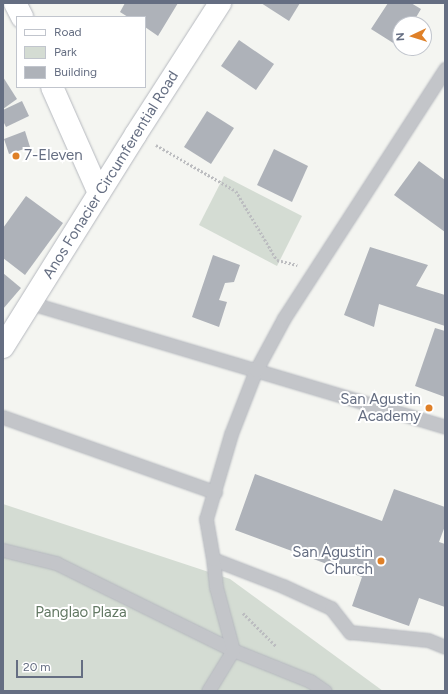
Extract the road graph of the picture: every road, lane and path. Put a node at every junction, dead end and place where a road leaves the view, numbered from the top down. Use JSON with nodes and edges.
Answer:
{"nodes":[{"id":1,"x":15,"y":3,"type":"edge"},
{"id":2,"x":220,"y":3,"type":"edge"},
{"id":3,"x":22,"y":16,"type":"edge"},
{"id":4,"x":445,"y":69,"type":"edge"},
{"id":5,"x":52,"y":88,"type":"edge"},
{"id":6,"x":136,"y":134,"type":"junction"},
{"id":7,"x":99,"y":193,"type":"junction"},
{"id":8,"x":315,"y":270,"type":"junction"},
{"id":9,"x":30,"y":303,"type":"junction"},
{"id":10,"x":3,"y":347,"type":"edge"},
{"id":11,"x":256,"y":370,"type":"junction"},
{"id":12,"x":3,"y":417,"type":"edge"},
{"id":13,"x":445,"y":427,"type":"edge"},
{"id":14,"x":215,"y":492,"type":"junction"},
{"id":15,"x":3,"y":550,"type":"edge"},
{"id":16,"x":213,"y":559,"type":"junction"},
{"id":17,"x":216,"y":587,"type":"junction"},
{"id":18,"x":445,"y":646,"type":"edge"},
{"id":19,"x":277,"y":647,"type":"dead end"},
{"id":20,"x":233,"y":650,"type":"junction"},
{"id":21,"x":208,"y":691,"type":"edge"},
{"id":22,"x":325,"y":691,"type":"edge"}],
"edges":[{"from":1,"to":3,"type":"main road"},
{"from":2,"to":6,"type":"main road","name":"Anos Fonacier Circumferential Road"},
{"from":4,"to":8,"type":"lane"},
{"from":5,"to":7,"type":"main road"},
{"from":6,"to":7,"type":"main road","name":"Anos Fonacier Circumferential Road"},
{"from":6,"to":8,"type":"path"},
{"from":7,"to":9,"type":"main road","name":"Anos Fonacier Circumferential Road"},
{"from":8,"to":11,"type":"lane"},
{"from":9,"to":10,"type":"main road","name":"Anos Fonacier Circumferential Road"},
{"from":9,"to":11,"type":"lane"},
{"from":11,"to":13,"type":"lane"},
{"from":11,"to":14,"type":"lane"},
{"from":12,"to":14,"type":"lane"},
{"from":14,"to":16,"type":"lane"},
{"from":15,"to":20,"type":"lane"},
{"from":16,"to":17,"type":"lane"},
{"from":16,"to":18,"type":"lane"},
{"from":17,"to":19,"type":"path"},
{"from":17,"to":20,"type":"lane"},
{"from":20,"to":21,"type":"lane"},
{"from":20,"to":22,"type":"lane"}]}
